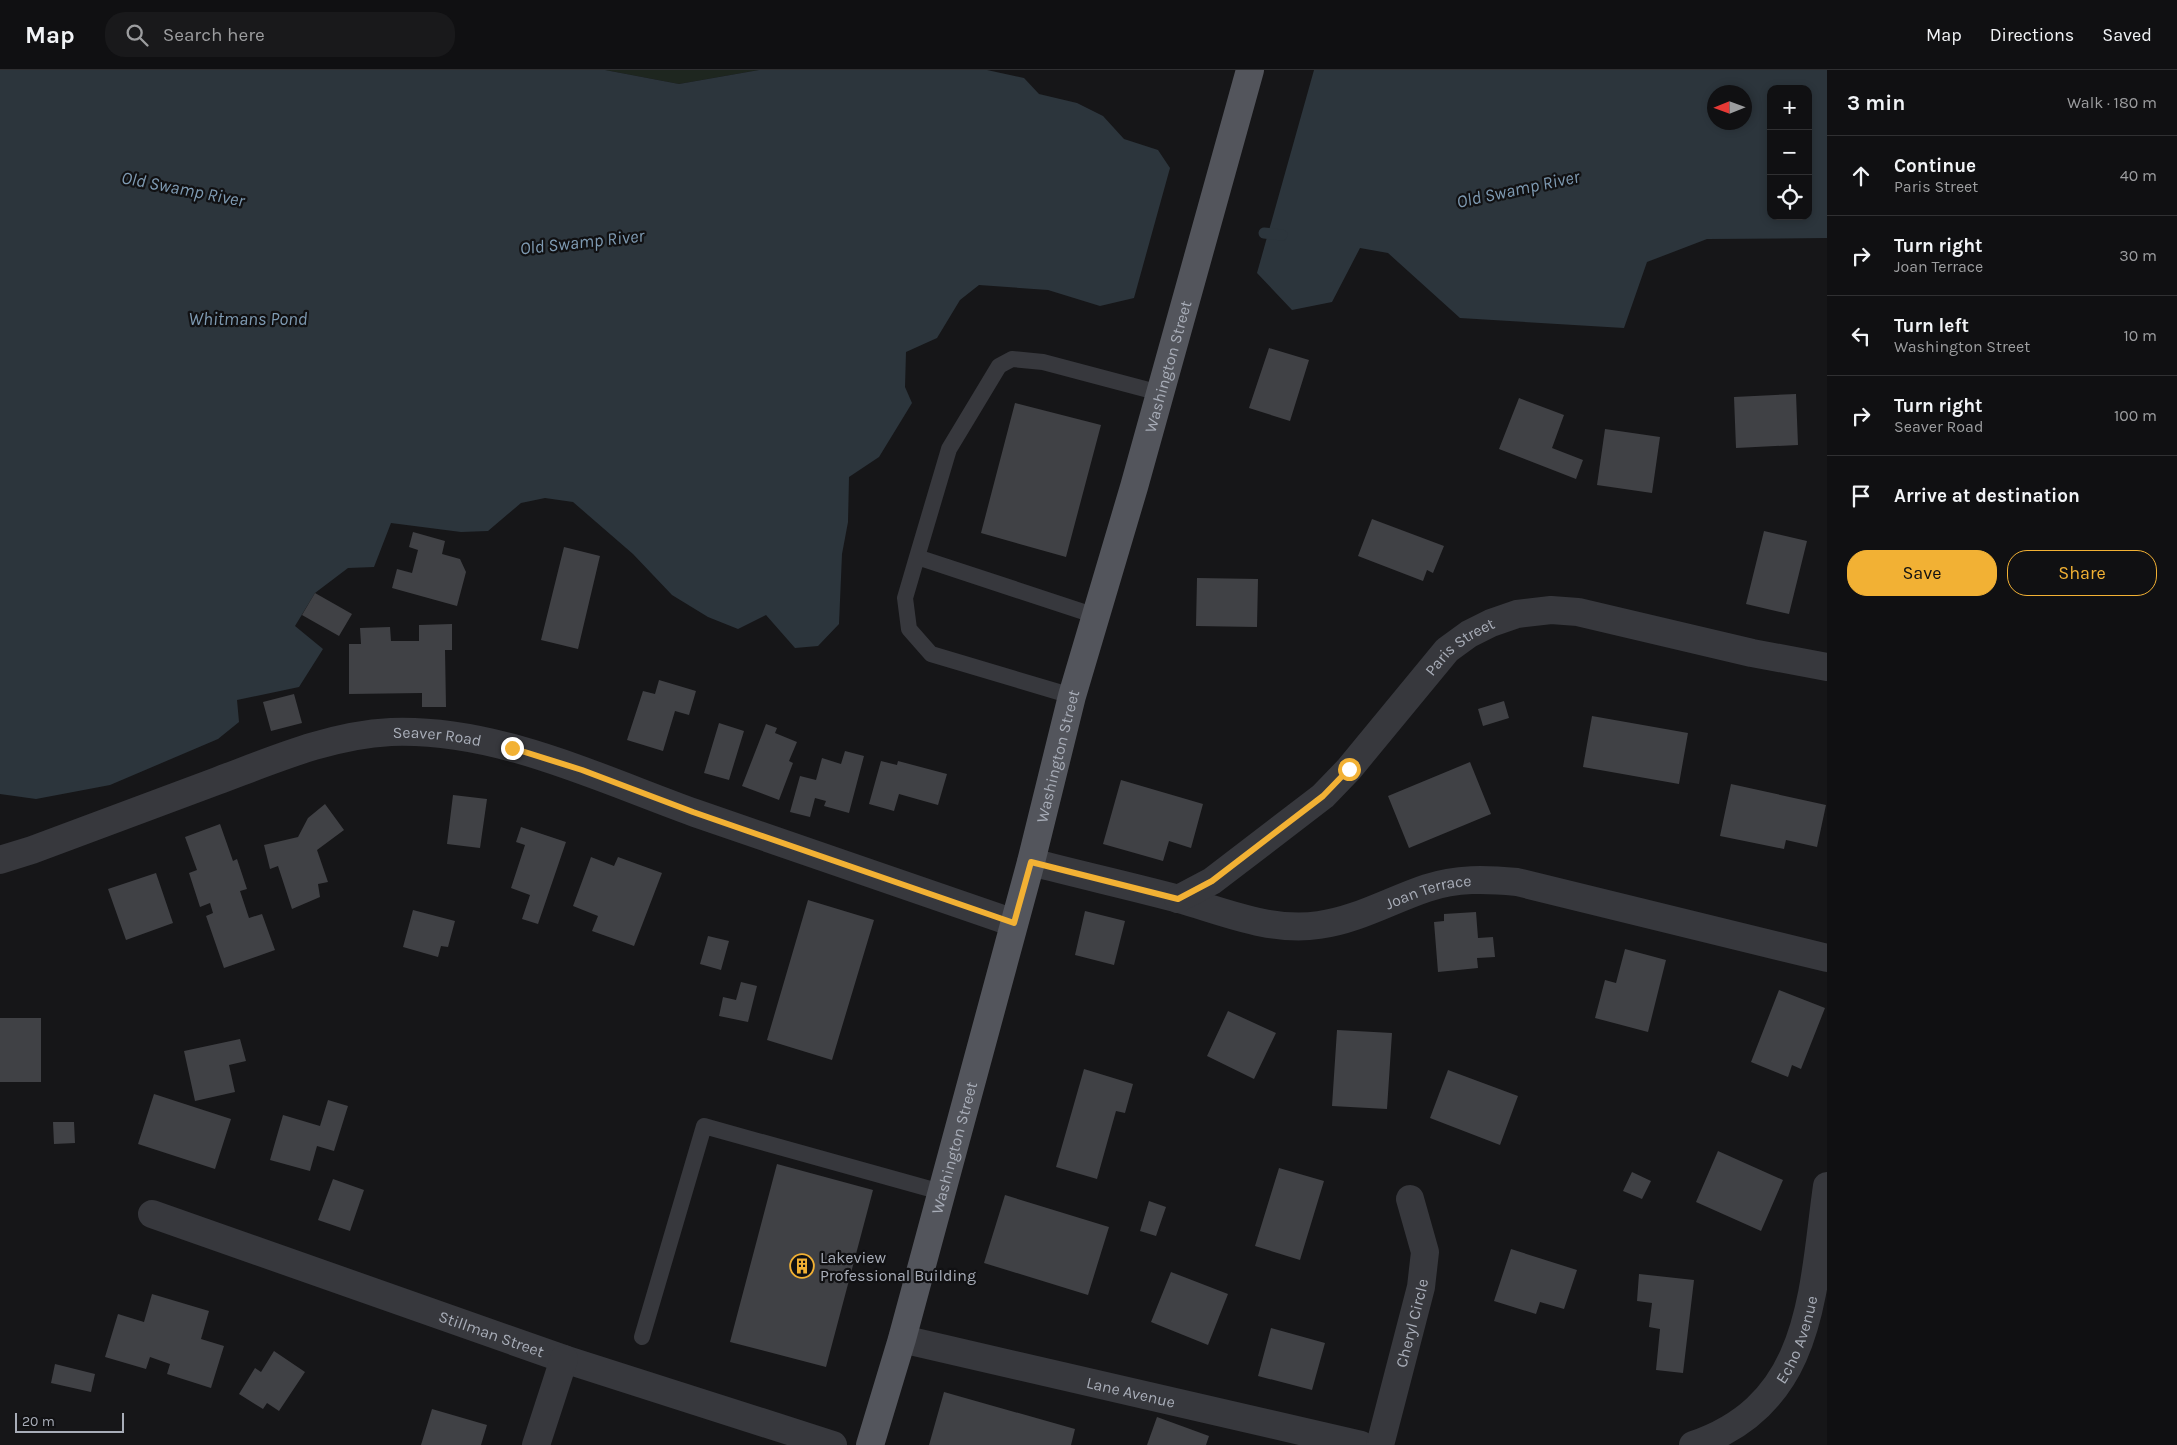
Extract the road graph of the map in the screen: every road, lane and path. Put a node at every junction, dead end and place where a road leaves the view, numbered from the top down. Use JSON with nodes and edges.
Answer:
{"nodes":[{"id":1,"x":1250,"y":70,"type":"edge"},
{"id":2,"x":1160,"y":393,"type":"junction"},
{"id":3,"x":916,"y":557,"type":"junction"},
{"id":4,"x":1096,"y":616,"type":"junction"},
{"id":5,"x":1827,"y":667,"type":"edge"},
{"id":6,"x":1072,"y":696,"type":"junction"},
{"id":7,"x":0,"y":860,"type":"edge"},
{"id":8,"x":1031,"y":862,"type":"junction"},
{"id":9,"x":1178,"y":899,"type":"junction"},
{"id":10,"x":1014,"y":923,"type":"junction"},
{"id":11,"x":1827,"y":958,"type":"edge"},
{"id":12,"x":1827,"y":1186,"type":"edge"},
{"id":13,"x":941,"y":1192,"type":"junction"},
{"id":14,"x":1410,"y":1199,"type":"dead end"},
{"id":15,"x":152,"y":1214,"type":"dead end"},
{"id":16,"x":642,"y":1338,"type":"dead end"},
{"id":17,"x":902,"y":1339,"type":"junction"},
{"id":18,"x":564,"y":1359,"type":"junction"},
{"id":19,"x":536,"y":1445,"type":"edge"},
{"id":20,"x":833,"y":1445,"type":"edge"},
{"id":21,"x":870,"y":1445,"type":"edge"},
{"id":22,"x":1361,"y":1445,"type":"edge"},
{"id":23,"x":1380,"y":1445,"type":"edge"},
{"id":24,"x":1693,"y":1445,"type":"edge"}],
"edges":[{"from":1,"to":2,"type":"main road","name":"Washington Street"},
{"from":2,"to":3,"type":"lane"},
{"from":2,"to":4,"type":"main road","name":"Washington Street"},
{"from":3,"to":4,"type":"lane"},
{"from":3,"to":6,"type":"lane"},
{"from":4,"to":6,"type":"main road","name":"Washington Street"},
{"from":5,"to":9,"type":"street","name":"Paris Street"},
{"from":6,"to":8,"type":"main road","name":"Washington Street"},
{"from":7,"to":10,"type":"street","name":"Seaver Road"},
{"from":8,"to":9,"type":"street","name":"Joan Terrace"},
{"from":8,"to":10,"type":"main road","name":"Washington Street"},
{"from":9,"to":11,"type":"street","name":"Joan Terrace"},
{"from":10,"to":13,"type":"main road","name":"Washington Street"},
{"from":12,"to":24,"type":"street","name":"Echo Avenue"},
{"from":13,"to":16,"type":"lane"},
{"from":13,"to":17,"type":"main road","name":"Washington Street"},
{"from":14,"to":23,"type":"street","name":"Cheryl Circle"},
{"from":15,"to":18,"type":"street","name":"Stillman Street"},
{"from":17,"to":21,"type":"main road","name":"Washington Street"},
{"from":17,"to":22,"type":"street","name":"Lane Avenue"},
{"from":18,"to":19,"type":"street"},
{"from":18,"to":20,"type":"street","name":"Stillman Street"}]}
